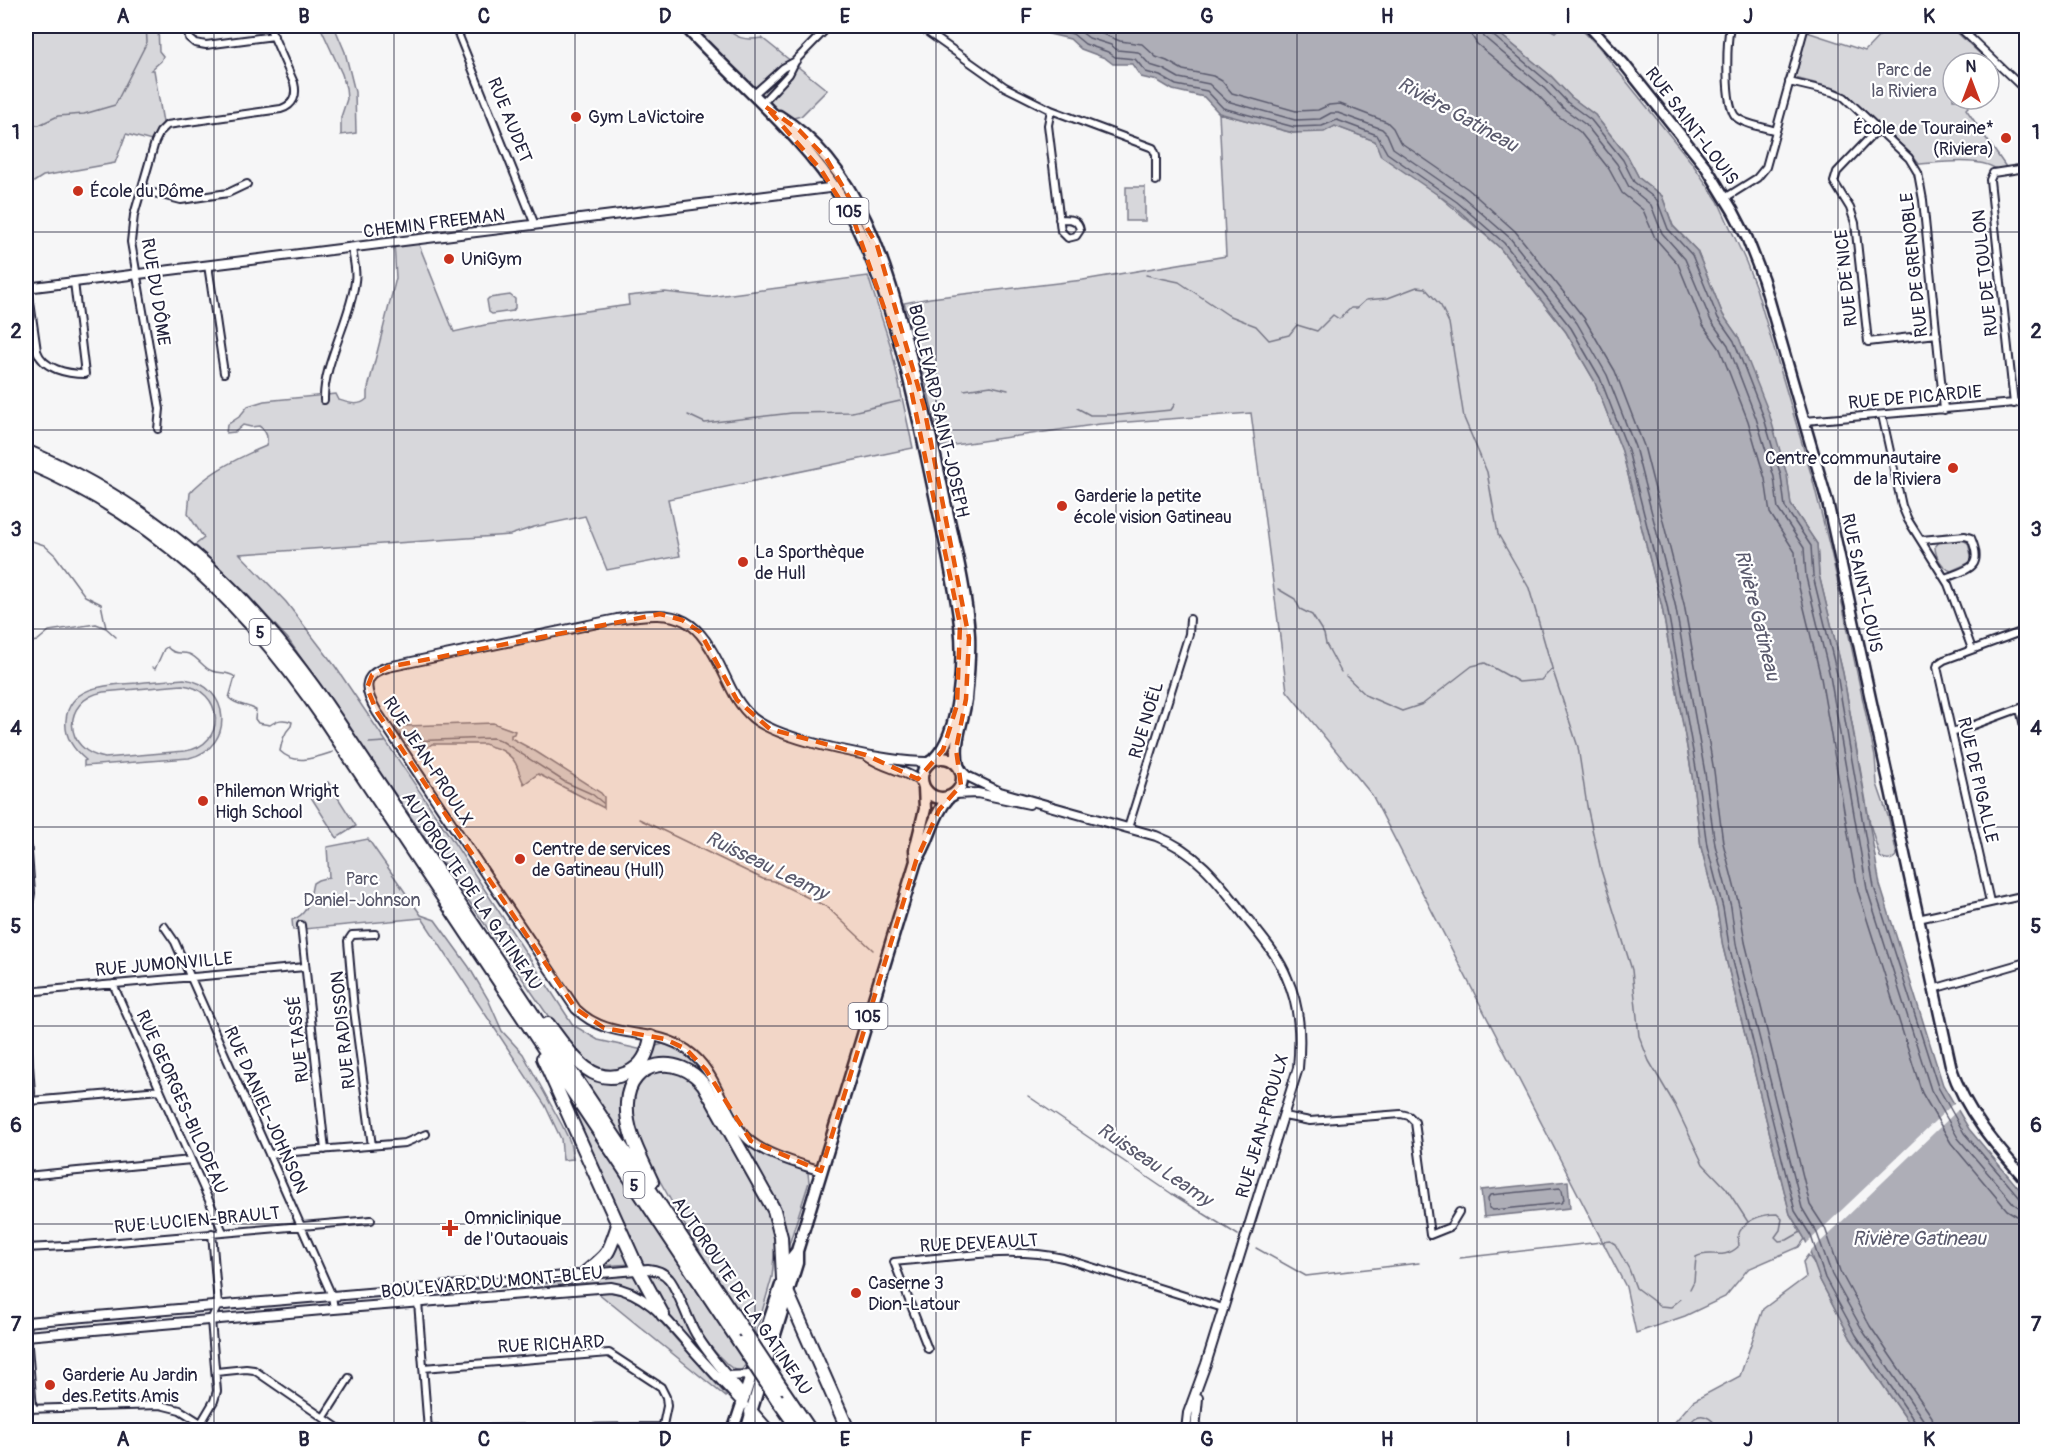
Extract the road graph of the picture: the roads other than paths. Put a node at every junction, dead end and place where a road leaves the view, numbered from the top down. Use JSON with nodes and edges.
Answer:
{"nodes":[{"id":1,"x":187,"y":26,"type":"edge"},
{"id":2,"x":269,"y":26,"type":"edge"},
{"id":3,"x":455,"y":26,"type":"edge"},
{"id":4,"x":685,"y":26,"type":"edge"},
{"id":5,"x":829,"y":26,"type":"edge"},
{"id":6,"x":919,"y":26,"type":"edge"},
{"id":7,"x":1589,"y":26,"type":"edge"},
{"id":8,"x":1730,"y":26,"type":"edge"},
{"id":9,"x":1805,"y":26,"type":"edge"},
{"id":10,"x":1958,"y":26,"type":"edge"},
{"id":11,"x":1978,"y":26,"type":"edge"},
{"id":12,"x":1968,"y":35,"type":"junction"},
{"id":13,"x":274,"y":36,"type":"junction"},
{"id":14,"x":796,"y":60,"type":"junction"},
{"id":15,"x":2026,"y":73,"type":"edge"},
{"id":16,"x":1789,"y":82,"type":"junction"},
{"id":17,"x":2018,"y":82,"type":"junction"},
{"id":18,"x":2026,"y":91,"type":"edge"},
{"id":19,"x":753,"y":95,"type":"junction"},
{"id":20,"x":764,"y":105,"type":"junction"},
{"id":21,"x":1052,"y":110,"type":"junction"},
{"id":22,"x":1878,"y":129,"type":"junction"},
{"id":23,"x":1776,"y":131,"type":"junction"},
{"id":24,"x":2026,"y":168,"type":"edge"},
{"id":25,"x":1156,"y":181,"type":"dead end"},
{"id":26,"x":247,"y":184,"type":"dead end"},
{"id":27,"x":833,"y":187,"type":"junction"},
{"id":28,"x":846,"y":187,"type":"junction"},
{"id":29,"x":142,"y":190,"type":"junction"},
{"id":30,"x":1725,"y":198,"type":"junction"},
{"id":31,"x":1059,"y":219,"type":"dead end"},
{"id":32,"x":535,"y":225,"type":"junction"},
{"id":33,"x":352,"y":248,"type":"junction"},
{"id":34,"x":208,"y":265,"type":"junction"},
{"id":35,"x":136,"y":274,"type":"junction"},
{"id":36,"x":74,"y":282,"type":"junction"},
{"id":37,"x":27,"y":288,"type":"edge"},
{"id":38,"x":1937,"y":334,"type":"junction"},
{"id":39,"x":224,"y":372,"type":"dead end"},
{"id":40,"x":324,"y":400,"type":"dead end"},
{"id":41,"x":2026,"y":402,"type":"edge"},
{"id":42,"x":2014,"y":404,"type":"junction"},
{"id":43,"x":1944,"y":410,"type":"junction"},
{"id":44,"x":1882,"y":415,"type":"junction"},
{"id":45,"x":1805,"y":421,"type":"junction"},
{"id":46,"x":158,"y":429,"type":"dead end"},
{"id":47,"x":26,"y":451,"type":"edge"},
{"id":48,"x":26,"y":462,"type":"edge"},
{"id":49,"x":1921,"y":540,"type":"junction"},
{"id":50,"x":1945,"y":578,"type":"junction"},
{"id":51,"x":1190,"y":619,"type":"dead end"},
{"id":52,"x":2026,"y":630,"type":"edge"},
{"id":53,"x":1972,"y":649,"type":"junction"},
{"id":54,"x":2023,"y":708,"type":"edge"},
{"id":55,"x":1952,"y":733,"type":"junction"},
{"id":56,"x":2026,"y":735,"type":"edge"},
{"id":57,"x":866,"y":755,"type":"junction"},
{"id":58,"x":932,"y":761,"type":"junction"},
{"id":59,"x":959,"y":768,"type":"junction"},
{"id":60,"x":923,"y":785,"type":"junction"},
{"id":61,"x":952,"y":795,"type":"junction"},
{"id":62,"x":1036,"y":803,"type":"junction"},
{"id":63,"x":26,"y":828,"type":"edge"},
{"id":64,"x":1128,"y":828,"type":"junction"},
{"id":65,"x":916,"y":861,"type":"junction"},
{"id":66,"x":2026,"y":895,"type":"edge"},
{"id":67,"x":1990,"y":902,"type":"junction"},
{"id":68,"x":1918,"y":919,"type":"junction"},
{"id":69,"x":26,"y":925,"type":"edge"},
{"id":70,"x":301,"y":925,"type":"dead end"},
{"id":71,"x":164,"y":926,"type":"dead end"},
{"id":72,"x":375,"y":934,"type":"dead end"},
{"id":73,"x":26,"y":962,"type":"edge"},
{"id":74,"x":2026,"y":962,"type":"edge"},
{"id":75,"x":305,"y":967,"type":"junction"},
{"id":76,"x":506,"y":974,"type":"junction"},
{"id":77,"x":190,"y":977,"type":"junction"},
{"id":78,"x":112,"y":984,"type":"junction"},
{"id":79,"x":1933,"y":989,"type":"junction"},
{"id":80,"x":27,"y":991,"type":"edge"},
{"id":81,"x":26,"y":1023,"type":"edge"},
{"id":82,"x":530,"y":1027,"type":"junction"},
{"id":83,"x":651,"y":1037,"type":"junction"},
{"id":84,"x":160,"y":1090,"type":"junction"},
{"id":85,"x":30,"y":1101,"type":"junction"},
{"id":86,"x":1284,"y":1116,"type":"junction"},
{"id":87,"x":26,"y":1119,"type":"edge"},
{"id":88,"x":426,"y":1134,"type":"dead end"},
{"id":89,"x":372,"y":1146,"type":"junction"},
{"id":90,"x":325,"y":1150,"type":"junction"},
{"id":91,"x":269,"y":1154,"type":"junction"},
{"id":92,"x":191,"y":1160,"type":"junction"},
{"id":93,"x":821,"y":1171,"type":"junction"},
{"id":94,"x":26,"y":1176,"type":"edge"},
{"id":95,"x":2026,"y":1180,"type":"edge"},
{"id":96,"x":1459,"y":1212,"type":"dead end"},
{"id":97,"x":667,"y":1216,"type":"junction"},
{"id":98,"x":371,"y":1220,"type":"dead end"},
{"id":99,"x":618,"y":1225,"type":"junction"},
{"id":100,"x":300,"y":1226,"type":"junction"},
{"id":101,"x":223,"y":1232,"type":"junction"},
{"id":102,"x":212,"y":1233,"type":"junction"},
{"id":103,"x":26,"y":1248,"type":"edge"},
{"id":104,"x":797,"y":1251,"type":"junction"},
{"id":105,"x":638,"y":1269,"type":"junction"},
{"id":106,"x":585,"y":1274,"type":"junction"},
{"id":107,"x":783,"y":1279,"type":"junction"},
{"id":108,"x":417,"y":1289,"type":"junction"},
{"id":109,"x":788,"y":1294,"type":"junction"},
{"id":110,"x":332,"y":1296,"type":"junction"},
{"id":111,"x":290,"y":1299,"type":"junction"},
{"id":112,"x":418,"y":1303,"type":"junction"},
{"id":113,"x":218,"y":1305,"type":"junction"},
{"id":114,"x":1223,"y":1308,"type":"junction"},
{"id":115,"x":334,"y":1309,"type":"junction"},
{"id":116,"x":291,"y":1313,"type":"junction"},
{"id":117,"x":663,"y":1315,"type":"junction"},
{"id":118,"x":211,"y":1320,"type":"junction"},
{"id":119,"x":26,"y":1322,"type":"edge"},
{"id":120,"x":26,"y":1336,"type":"edge"},
{"id":121,"x":742,"y":1337,"type":"junction"},
{"id":122,"x":928,"y":1349,"type":"dead end"},
{"id":123,"x":423,"y":1368,"type":"junction"},
{"id":124,"x":216,"y":1372,"type":"junction"},
{"id":125,"x":752,"y":1375,"type":"junction"},
{"id":126,"x":726,"y":1376,"type":"junction"},
{"id":127,"x":349,"y":1378,"type":"dead end"},
{"id":128,"x":1200,"y":1381,"type":"junction"},
{"id":129,"x":779,"y":1393,"type":"junction"},
{"id":130,"x":744,"y":1399,"type":"junction"},
{"id":131,"x":26,"y":1409,"type":"edge"},
{"id":132,"x":33,"y":1409,"type":"junction"},
{"id":133,"x":752,"y":1412,"type":"junction"},
{"id":134,"x":324,"y":1417,"type":"junction"},
{"id":135,"x":201,"y":1423,"type":"junction"},
{"id":136,"x":662,"y":1429,"type":"edge"},
{"id":137,"x":428,"y":1430,"type":"edge"},
{"id":138,"x":501,"y":1430,"type":"edge"},
{"id":139,"x":212,"y":1431,"type":"edge"},
{"id":140,"x":341,"y":1431,"type":"edge"},
{"id":141,"x":386,"y":1431,"type":"edge"},
{"id":142,"x":733,"y":1431,"type":"edge"},
{"id":143,"x":746,"y":1431,"type":"edge"},
{"id":144,"x":767,"y":1431,"type":"edge"},
{"id":145,"x":799,"y":1431,"type":"edge"},
{"id":146,"x":810,"y":1431,"type":"edge"},
{"id":147,"x":848,"y":1431,"type":"edge"},
{"id":148,"x":1186,"y":1431,"type":"edge"},
{"id":149,"x":1195,"y":1431,"type":"edge"}],
"edges":[{"from":1,"to":13,"type":"street"},
{"from":2,"to":13,"type":"street","name":"RUE DU DÔME"},
{"from":3,"to":32,"type":"street","name":"RUE AUDET"},
{"from":4,"to":19,"type":"main road","name":"BOULEVARD SAINT-JOSEPH","number":"105"},
{"from":5,"to":14,"type":"street"},
{"from":6,"to":21,"type":"street"},
{"from":7,"to":30,"type":"main road","name":"RUE SAINT-LOUIS"},
{"from":8,"to":23,"type":"street"},
{"from":9,"to":16,"type":"street"},
{"from":10,"to":12,"type":"street"},
{"from":11,"to":12,"type":"street"},
{"from":12,"to":17,"type":"street"},
{"from":13,"to":29,"type":"street","name":"RUE DU DÔME"},
{"from":14,"to":19,"type":"street"},
{"from":14,"to":20,"type":"street"},
{"from":15,"to":17,"type":"street"},
{"from":16,"to":22,"type":"street","name":"RUE DE GRENOBLE"},
{"from":16,"to":23,"type":"street"},
{"from":17,"to":18,"type":"street"},
{"from":19,"to":20,"type":"main road","name":"BOULEVARD SAINT-JOSEPH","number":"105"},
{"from":20,"to":27,"type":"main road","name":"BOULEVARD SAINT-JOSEPH","number":"105"},
{"from":20,"to":28,"type":"main road","name":"BOULEVARD SAINT-JOSEPH","number":"105"},
{"from":21,"to":25,"type":"street"},
{"from":21,"to":31,"type":"street"},
{"from":22,"to":38,"type":"street","name":"RUE DE GRENOBLE"},
{"from":22,"to":38,"type":"street","name":"RUE DE NICE"},
{"from":23,"to":30,"type":"street"},
{"from":24,"to":42,"type":"street","name":"RUE DE TOULON"},
{"from":26,"to":29,"type":"street"},
{"from":27,"to":28,"type":"street","name":"CHEMIN FREEMAN"},
{"from":27,"to":32,"type":"street","name":"CHEMIN FREEMAN"},
{"from":27,"to":58,"type":"main road","name":"BOULEVARD SAINT-JOSEPH","number":"105"},
{"from":28,"to":59,"type":"main road","name":"BOULEVARD SAINT-JOSEPH","number":"105"},
{"from":29,"to":35,"type":"street","name":"RUE DU DÔME"},
{"from":30,"to":45,"type":"main road","name":"RUE SAINT-LOUIS"},
{"from":32,"to":33,"type":"street","name":"CHEMIN FREEMAN"},
{"from":33,"to":34,"type":"street","name":"CHEMIN FREEMAN"},
{"from":33,"to":40,"type":"street"},
{"from":34,"to":35,"type":"street","name":"CHEMIN FREEMAN"},
{"from":34,"to":39,"type":"street"},
{"from":35,"to":36,"type":"street","name":"CHEMIN FREEMAN"},
{"from":35,"to":46,"type":"street","name":"RUE DU DÔME"},
{"from":36,"to":37,"type":"street","name":"CHEMIN FREEMAN"},
{"from":36,"to":37,"type":"street"},
{"from":38,"to":43,"type":"street","name":"RUE DE GRENOBLE"},
{"from":41,"to":42,"type":"street","name":"RUE DE PICARDIE"},
{"from":42,"to":43,"type":"street","name":"RUE DE PICARDIE"},
{"from":43,"to":44,"type":"street","name":"RUE DE PICARDIE"},
{"from":44,"to":45,"type":"street","name":"RUE DE PICARDIE"},
{"from":44,"to":49,"type":"street"},
{"from":45,"to":68,"type":"main road","name":"RUE SAINT-LOUIS"},
{"from":47,"to":76,"type":"highway","name":"AUTOROUTE DE LA GATINEAU","number":"5"},
{"from":48,"to":82,"type":"highway","name":"AUTOROUTE DE LA GATINEAU","number":"5"},
{"from":49,"to":50,"type":"street"},
{"from":49,"to":50,"type":"street"},
{"from":50,"to":53,"type":"street"},
{"from":51,"to":64,"type":"street","name":"RUE NOËL"},
{"from":52,"to":53,"type":"street"},
{"from":53,"to":55,"type":"street","name":"RUE DE PIGALLE"},
{"from":54,"to":55,"type":"street"},
{"from":54,"to":56,"type":"street"},
{"from":55,"to":67,"type":"street","name":"RUE DE PIGALLE"},
{"from":57,"to":58,"type":"street","name":"RUE JEAN-PROULX"},
{"from":57,"to":60,"type":"street","name":"RUE JEAN-PROULX"},
{"from":57,"to":83,"type":"street","name":"RUE JEAN-PROULX"},
{"from":58,"to":59,"type":"main road"},
{"from":58,"to":60,"type":"main road","number":"105"},
{"from":59,"to":61,"type":"main road","number":"105"},
{"from":59,"to":62,"type":"street","name":"RUE JEAN-PROULX"},
{"from":60,"to":61,"type":"main road"},
{"from":60,"to":65,"type":"main road","number":"105"},
{"from":61,"to":62,"type":"street","name":"RUE JEAN-PROULX"},
{"from":61,"to":65,"type":"main road","number":"105"},
{"from":62,"to":64,"type":"street","name":"RUE JEAN-PROULX"},
{"from":63,"to":69,"type":"street"},
{"from":64,"to":86,"type":"street","name":"RUE JEAN-PROULX"},
{"from":65,"to":93,"type":"main road","number":"105"},
{"from":66,"to":67,"type":"street"},
{"from":67,"to":68,"type":"street"},
{"from":68,"to":79,"type":"main road","name":"RUE SAINT-LOUIS"},
{"from":70,"to":75,"type":"street","name":"RUE TASSÉ"},
{"from":71,"to":77,"type":"street","name":"RUE DANIEL-JOHNSON"},
{"from":72,"to":89,"type":"street","name":"RUE RADISSON"},
{"from":73,"to":80,"type":"street"},
{"from":74,"to":79,"type":"street"},
{"from":75,"to":77,"type":"street","name":"RUE JUMONVILLE"},
{"from":75,"to":90,"type":"street","name":"RUE TASSÉ"},
{"from":76,"to":83,"type":"highway"},
{"from":76,"to":97,"type":"highway","name":"AUTOROUTE DE LA GATINEAU","number":"5"},
{"from":77,"to":78,"type":"street","name":"RUE JUMONVILLE"},
{"from":77,"to":91,"type":"street","name":"RUE DANIEL-JOHNSON"},
{"from":78,"to":80,"type":"street","name":"RUE JUMONVILLE"},
{"from":78,"to":84,"type":"street","name":"RUE GEORGES-BILODEAU"},
{"from":79,"to":95,"type":"main road","name":"RUE SAINT-LOUIS"},
{"from":81,"to":85,"type":"street"},
{"from":82,"to":99,"type":"highway"},
{"from":82,"to":121,"type":"highway","name":"AUTOROUTE DE LA GATINEAU","number":"5"},
{"from":83,"to":93,"type":"street","name":"RUE JEAN-PROULX"},
{"from":84,"to":85,"type":"street"},
{"from":84,"to":92,"type":"street","name":"RUE GEORGES-BILODEAU"},
{"from":85,"to":87,"type":"street"},
{"from":86,"to":96,"type":"street"},
{"from":86,"to":114,"type":"street","name":"RUE JEAN-PROULX"},
{"from":88,"to":89,"type":"street"},
{"from":89,"to":90,"type":"street"},
{"from":90,"to":91,"type":"street"},
{"from":91,"to":100,"type":"street","name":"RUE DANIEL-JOHNSON"},
{"from":92,"to":94,"type":"street"},
{"from":92,"to":101,"type":"street","name":"RUE GEORGES-BILODEAU"},
{"from":93,"to":104,"type":"main road","number":"105"},
{"from":97,"to":107,"type":"highway"},
{"from":97,"to":121,"type":"highway","name":"AUTOROUTE DE LA GATINEAU","number":"5"},
{"from":98,"to":100,"type":"street","name":"RUE LUCIEN-BRAULT"},
{"from":99,"to":105,"type":"highway"},
{"from":99,"to":106,"type":"highway"},
{"from":100,"to":101,"type":"street","name":"RUE LUCIEN-BRAULT"},
{"from":100,"to":110,"type":"street","name":"RUE DANIEL-JOHNSON"},
{"from":101,"to":102,"type":"street","name":"RUE LUCIEN-BRAULT"},
{"from":102,"to":103,"type":"street","name":"RUE LUCIEN-BRAULT"},
{"from":102,"to":113,"type":"street"},
{"from":104,"to":107,"type":"main road","number":"105"},
{"from":104,"to":109,"type":"main road","number":"105"},
{"from":105,"to":106,"type":"street","name":"BOULEVARD DU MONT-BLEU"},
{"from":105,"to":117,"type":"highway"},
{"from":105,"to":126,"type":"street","name":"BOULEVARD DU MONT-BLEU"},
{"from":106,"to":108,"type":"street","name":"BOULEVARD DU MONT-BLEU"},
{"from":107,"to":125,"type":"main road","number":"105"},
{"from":108,"to":110,"type":"street","name":"BOULEVARD DU MONT-BLEU"},
{"from":108,"to":112,"type":"street"},
{"from":109,"to":133,"type":"main road","number":"105"},
{"from":109,"to":147,"type":"highway"},
{"from":110,"to":111,"type":"street","name":"BOULEVARD DU MONT-BLEU"},
{"from":110,"to":115,"type":"street","name":"RUE DANIEL-JOHNSON"},
{"from":111,"to":113,"type":"street","name":"BOULEVARD DU MONT-BLEU"},
{"from":111,"to":116,"type":"street"},
{"from":112,"to":115,"type":"street","name":"BOULEVARD DU MONT-BLEU"},
{"from":112,"to":117,"type":"street","name":"BOULEVARD DU MONT-BLEU"},
{"from":112,"to":123,"type":"street"},
{"from":113,"to":118,"type":"street"},
{"from":113,"to":119,"type":"street","name":"BOULEVARD DU MONT-BLEU"},
{"from":114,"to":122,"type":"street","name":"RUE DEVEAULT"},
{"from":114,"to":128,"type":"street","name":"RUE JEAN-PROULX"},
{"from":115,"to":116,"type":"street","name":"BOULEVARD DU MONT-BLEU"},
{"from":116,"to":118,"type":"street","name":"BOULEVARD DU MONT-BLEU"},
{"from":117,"to":130,"type":"street","name":"BOULEVARD DU MONT-BLEU"},
{"from":118,"to":120,"type":"street","name":"BOULEVARD DU MONT-BLEU"},
{"from":118,"to":124,"type":"street"},
{"from":119,"to":120,"type":"street"},
{"from":120,"to":132,"type":"street"},
{"from":121,"to":129,"type":"highway","name":"AUTOROUTE DE LA GATINEAU","number":"5","bridge":true},
{"from":123,"to":136,"type":"street","name":"RUE RICHARD"},
{"from":123,"to":137,"type":"street"},
{"from":124,"to":134,"type":"street"},
{"from":124,"to":135,"type":"street"},
{"from":125,"to":126,"type":"street"},
{"from":125,"to":130,"type":"main road","number":"105"},
{"from":126,"to":130,"type":"street","name":"BOULEVARD DU MONT-BLEU"},
{"from":127,"to":134,"type":"street"},
{"from":128,"to":148,"type":"street","name":"RUE JEAN-PROULX"},
{"from":128,"to":149,"type":"street","name":"RUE JEAN-PROULX"},
{"from":129,"to":145,"type":"highway","name":"AUTOROUTE DE LA GATINEAU","number":"5"},
{"from":129,"to":146,"type":"highway","name":"AUTOROUTE DE LA GATINEAU","number":"5"},
{"from":130,"to":133,"type":"street","name":"BOULEVARD DU MONT-BLEU"},
{"from":130,"to":142,"type":"main road"},
{"from":131,"to":132,"type":"street"},
{"from":132,"to":135,"type":"street"},
{"from":133,"to":143,"type":"main road"},
{"from":133,"to":144,"type":"highway"},
{"from":134,"to":140,"type":"street"},
{"from":135,"to":139,"type":"street"},
{"from":136,"to":138,"type":"street"},
{"from":137,"to":138,"type":"street"},
{"from":137,"to":141,"type":"street"}]}
